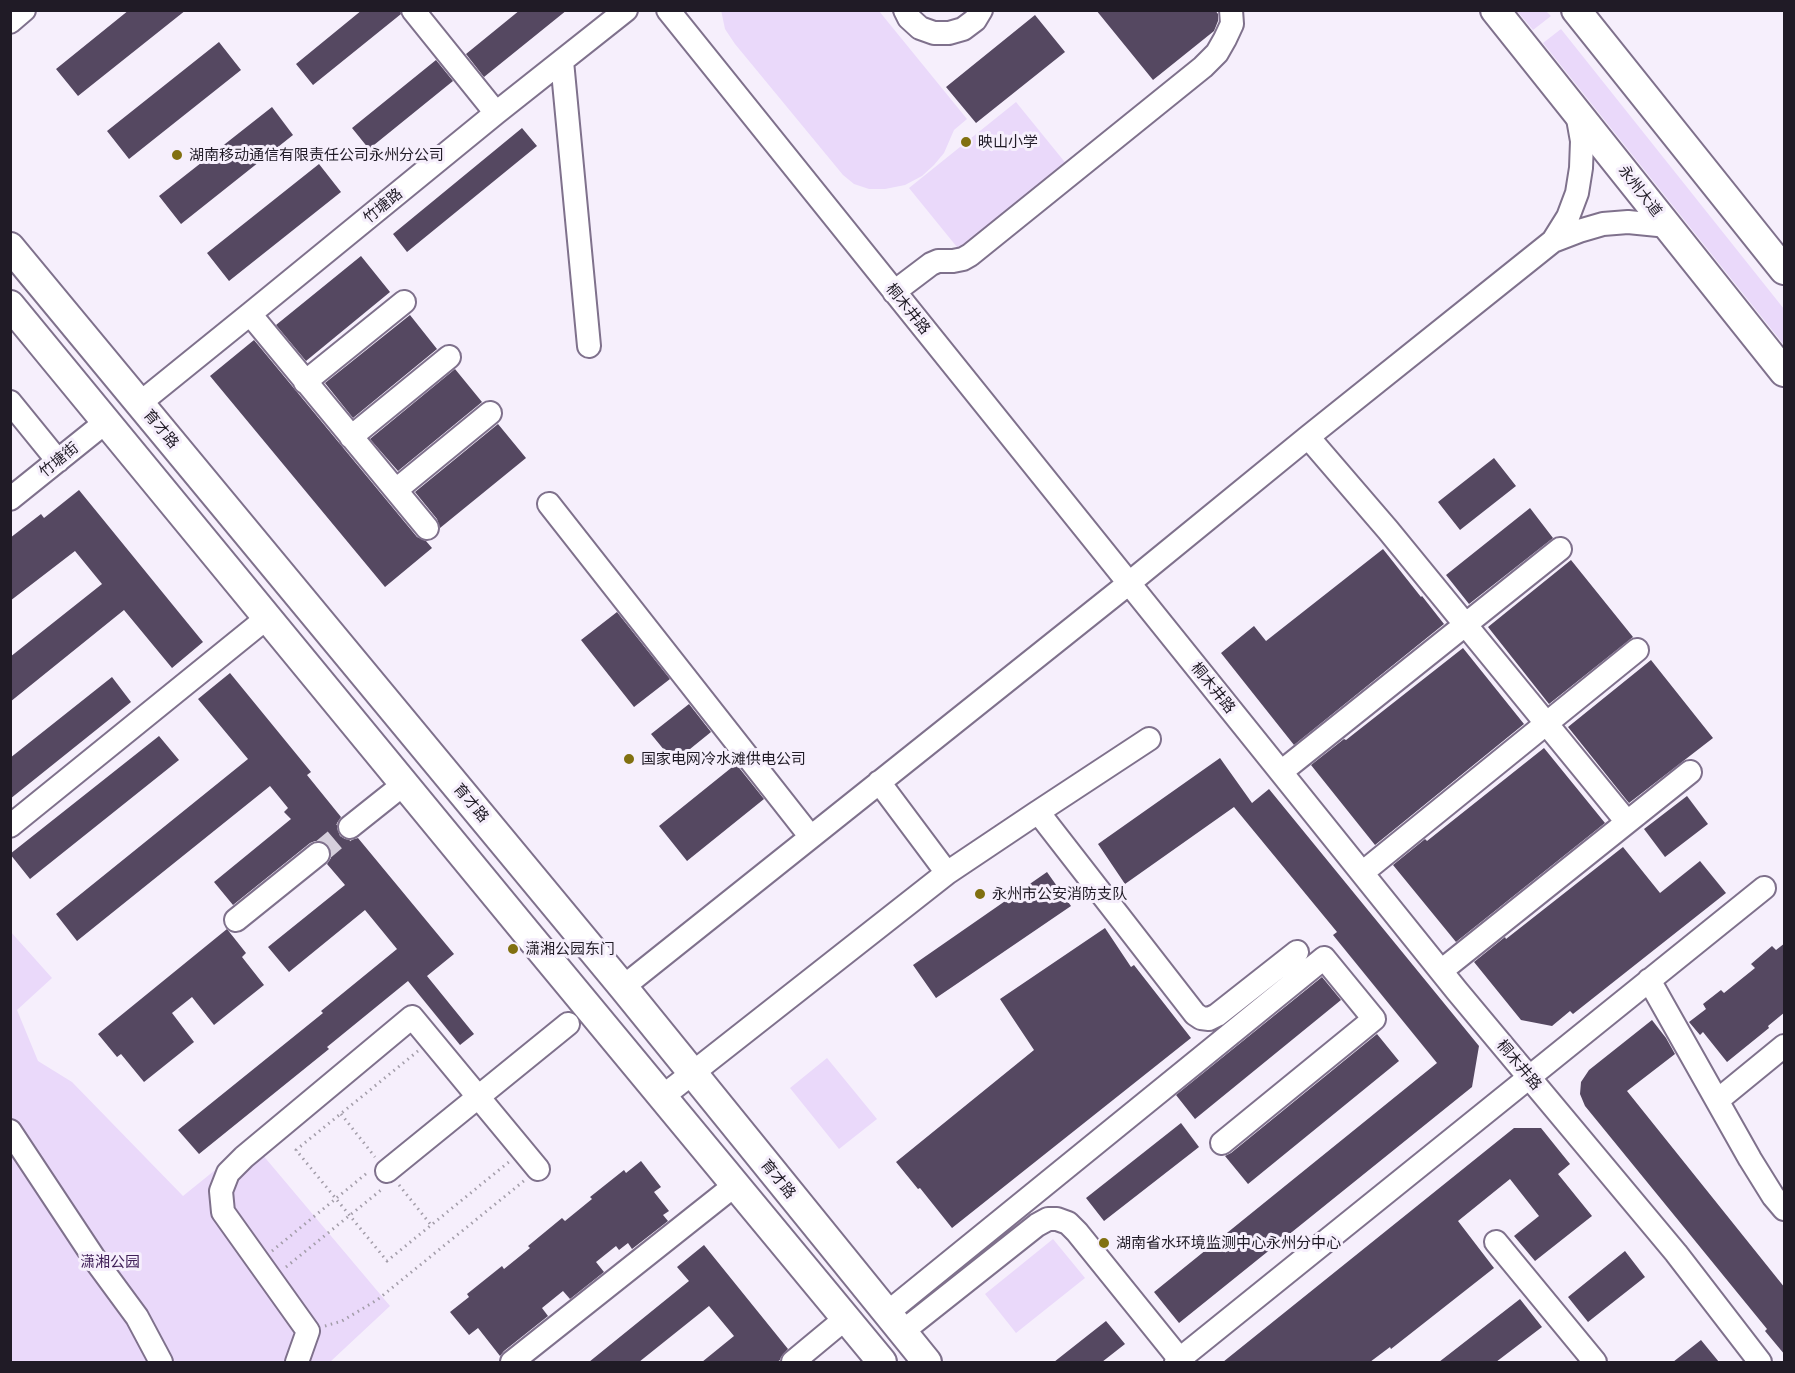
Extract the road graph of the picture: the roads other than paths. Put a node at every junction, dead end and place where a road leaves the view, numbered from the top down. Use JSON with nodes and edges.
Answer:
{"nodes":[{"id":1,"x":24,"y":10,"type":"edge"},
{"id":2,"x":413,"y":10,"type":"edge"},
{"id":3,"x":626,"y":10,"type":"edge"},
{"id":4,"x":668,"y":10,"type":"edge"},
{"id":5,"x":905,"y":10,"type":"edge"},
{"id":6,"x":981,"y":10,"type":"edge"},
{"id":7,"x":1231,"y":10,"type":"edge"},
{"id":8,"x":1496,"y":10,"type":"edge"},
{"id":9,"x":1576,"y":10,"type":"edge"},
{"id":10,"x":10,"y":22,"type":"edge"},
{"id":11,"x":562,"y":61,"type":"junction"},
{"id":12,"x":1577,"y":112,"type":"junction"},
{"id":13,"x":496,"y":113,"type":"junction"},
{"id":14,"x":1668,"y":226,"type":"junction"},
{"id":15,"x":1553,"y":241,"type":"junction"},
{"id":16,"x":10,"y":247,"type":"edge"},
{"id":17,"x":1785,"y":270,"type":"edge"},
{"id":18,"x":894,"y":292,"type":"junction"},
{"id":19,"x":404,"y":302,"type":"dead end"},
{"id":20,"x":10,"y":305,"type":"edge"},
{"id":21,"x":250,"y":314,"type":"junction"},
{"id":22,"x":589,"y":346,"type":"dead end"},
{"id":23,"x":449,"y":357,"type":"dead end"},
{"id":24,"x":1785,"y":372,"type":"edge"},
{"id":25,"x":305,"y":382,"type":"junction"},
{"id":26,"x":10,"y":402,"type":"edge"},
{"id":27,"x":140,"y":403,"type":"junction"},
{"id":28,"x":490,"y":413,"type":"dead end"},
{"id":29,"x":107,"y":422,"type":"junction"},
{"id":30,"x":351,"y":437,"type":"junction"},
{"id":31,"x":1308,"y":437,"type":"junction"},
{"id":32,"x":58,"y":460,"type":"junction"},
{"id":33,"x":396,"y":490,"type":"junction"},
{"id":34,"x":10,"y":499,"type":"edge"},
{"id":35,"x":549,"y":504,"type":"dead end"},
{"id":36,"x":427,"y":528,"type":"dead end"},
{"id":37,"x":1560,"y":549,"type":"dead end"},
{"id":38,"x":1128,"y":584,"type":"junction"},
{"id":39,"x":268,"y":618,"type":"junction"},
{"id":40,"x":1465,"y":625,"type":"junction"},
{"id":41,"x":1637,"y":650,"type":"dead end"},
{"id":42,"x":1546,"y":723,"type":"junction"},
{"id":43,"x":1149,"y":739,"type":"dead end"},
{"id":44,"x":1281,"y":772,"type":"junction"},
{"id":45,"x":1690,"y":772,"type":"dead end"},
{"id":46,"x":879,"y":782,"type":"junction"},
{"id":47,"x":404,"y":784,"type":"junction"},
{"id":48,"x":1038,"y":812,"type":"junction"},
{"id":49,"x":1627,"y":822,"type":"junction"},
{"id":50,"x":10,"y":826,"type":"edge"},
{"id":51,"x":350,"y":827,"type":"tunnel mouth"},
{"id":52,"x":810,"y":836,"type":"junction"},
{"id":53,"x":318,"y":854,"type":"tunnel mouth"},
{"id":54,"x":947,"y":873,"type":"junction"},
{"id":55,"x":1362,"y":873,"type":"junction"},
{"id":56,"x":1764,"y":888,"type":"dead end"},
{"id":57,"x":236,"y":920,"type":"dead end"},
{"id":58,"x":1298,"y":952,"type":"dead end"},
{"id":59,"x":1441,"y":971,"type":"junction"},
{"id":60,"x":1649,"y":980,"type":"junction"},
{"id":61,"x":623,"y":987,"type":"junction"},
{"id":62,"x":568,"y":1024,"type":"dead end"},
{"id":63,"x":1785,"y":1046,"type":"edge"},
{"id":64,"x":692,"y":1073,"type":"junction"},
{"id":65,"x":1529,"y":1078,"type":"junction"},
{"id":66,"x":478,"y":1097,"type":"junction"},
{"id":67,"x":662,"y":1097,"type":"junction"},
{"id":68,"x":1718,"y":1100,"type":"junction"},
{"id":69,"x":10,"y":1131,"type":"edge"},
{"id":70,"x":1222,"y":1143,"type":"dead end"},
{"id":71,"x":538,"y":1169,"type":"road end"},
{"id":72,"x":379,"y":1178,"type":"road end"},
{"id":73,"x":735,"y":1185,"type":"junction"},
{"id":74,"x":1785,"y":1209,"type":"edge"},
{"id":75,"x":1496,"y":1242,"type":"dead end"},
{"id":76,"x":846,"y":1318,"type":"junction"},
{"id":77,"x":895,"y":1323,"type":"junction"},
{"id":78,"x":161,"y":1362,"type":"edge"},
{"id":79,"x":297,"y":1362,"type":"edge"},
{"id":80,"x":512,"y":1362,"type":"edge"},
{"id":81,"x":793,"y":1362,"type":"edge"},
{"id":82,"x":882,"y":1362,"type":"edge"},
{"id":83,"x":927,"y":1362,"type":"edge"},
{"id":84,"x":1179,"y":1362,"type":"edge"},
{"id":85,"x":1595,"y":1362,"type":"edge"},
{"id":86,"x":1760,"y":1362,"type":"edge"}],
"edges":[{"from":1,"to":10,"type":"street"},
{"from":2,"to":13,"type":"street"},
{"from":3,"to":11,"type":"street","name":"竹塘路"},
{"from":4,"to":18,"type":"street","name":"桐木井路"},
{"from":5,"to":6,"type":"street"},
{"from":7,"to":18,"type":"street"},
{"from":8,"to":12,"type":"main road","name":"永州大道"},
{"from":9,"to":17,"type":"main road"},
{"from":11,"to":13,"type":"street","name":"竹塘路"},
{"from":11,"to":22,"type":"street"},
{"from":12,"to":14,"type":"main road","name":"永州大道"},
{"from":12,"to":15,"type":"street"},
{"from":13,"to":21,"type":"street","name":"竹塘路"},
{"from":14,"to":15,"type":"street"},
{"from":14,"to":24,"type":"main road","name":"永州大道"},
{"from":15,"to":31,"type":"street"},
{"from":16,"to":27,"type":"main road","name":"育才路"},
{"from":18,"to":38,"type":"street","name":"桐木井路"},
{"from":19,"to":25,"type":"street"},
{"from":20,"to":29,"type":"main road"},
{"from":21,"to":25,"type":"street"},
{"from":21,"to":27,"type":"street","name":"竹塘路"},
{"from":23,"to":30,"type":"street"},
{"from":25,"to":30,"type":"street"},
{"from":26,"to":32,"type":"street"},
{"from":27,"to":61,"type":"main road","name":"育才路"},
{"from":28,"to":33,"type":"street"},
{"from":29,"to":32,"type":"street","name":"竹塘街"},
{"from":29,"to":39,"type":"main road"},
{"from":30,"to":33,"type":"street"},
{"from":31,"to":38,"type":"street"},
{"from":31,"to":40,"type":"street"},
{"from":32,"to":34,"type":"street","name":"竹塘街"},
{"from":33,"to":36,"type":"street"},
{"from":35,"to":52,"type":"street"},
{"from":37,"to":40,"type":"street"},
{"from":38,"to":44,"type":"street","name":"桐木井路"},
{"from":38,"to":46,"type":"street"},
{"from":39,"to":47,"type":"main road"},
{"from":39,"to":50,"type":"street"},
{"from":40,"to":42,"type":"street"},
{"from":40,"to":44,"type":"street"},
{"from":41,"to":42,"type":"street"},
{"from":42,"to":49,"type":"street"},
{"from":42,"to":55,"type":"street"},
{"from":43,"to":48,"type":"street"},
{"from":44,"to":55,"type":"street","name":"桐木井路"},
{"from":45,"to":49,"type":"street"},
{"from":46,"to":52,"type":"street"},
{"from":46,"to":54,"type":"street"},
{"from":47,"to":51,"type":"street"},
{"from":47,"to":67,"type":"main road"},
{"from":48,"to":54,"type":"street"},
{"from":48,"to":58,"type":"street"},
{"from":49,"to":59,"type":"street"},
{"from":52,"to":61,"type":"street"},
{"from":53,"to":57,"type":"street"},
{"from":54,"to":64,"type":"street"},
{"from":55,"to":59,"type":"street","name":"桐木井路"},
{"from":56,"to":60,"type":"street"},
{"from":59,"to":65,"type":"street","name":"桐木井路"},
{"from":60,"to":65,"type":"street"},
{"from":60,"to":68,"type":"street"},
{"from":61,"to":64,"type":"main road","name":"育才路"},
{"from":62,"to":66,"type":"street"},
{"from":63,"to":68,"type":"street"},
{"from":64,"to":67,"type":"street"},
{"from":64,"to":77,"type":"main road","name":"育才路"},
{"from":65,"to":84,"type":"street"},
{"from":65,"to":86,"type":"street","name":"桐木井路"},
{"from":66,"to":71,"type":"street"},
{"from":66,"to":72,"type":"street"},
{"from":66,"to":79,"type":"street"},
{"from":67,"to":73,"type":"main road"},
{"from":68,"to":74,"type":"street"},
{"from":69,"to":78,"type":"street"},
{"from":70,"to":77,"type":"street"},
{"from":73,"to":76,"type":"main road"},
{"from":73,"to":80,"type":"street"},
{"from":75,"to":85,"type":"street"},
{"from":76,"to":81,"type":"street"},
{"from":76,"to":82,"type":"main road"},
{"from":77,"to":83,"type":"main road","name":"育才路"},
{"from":77,"to":84,"type":"street"}]}
